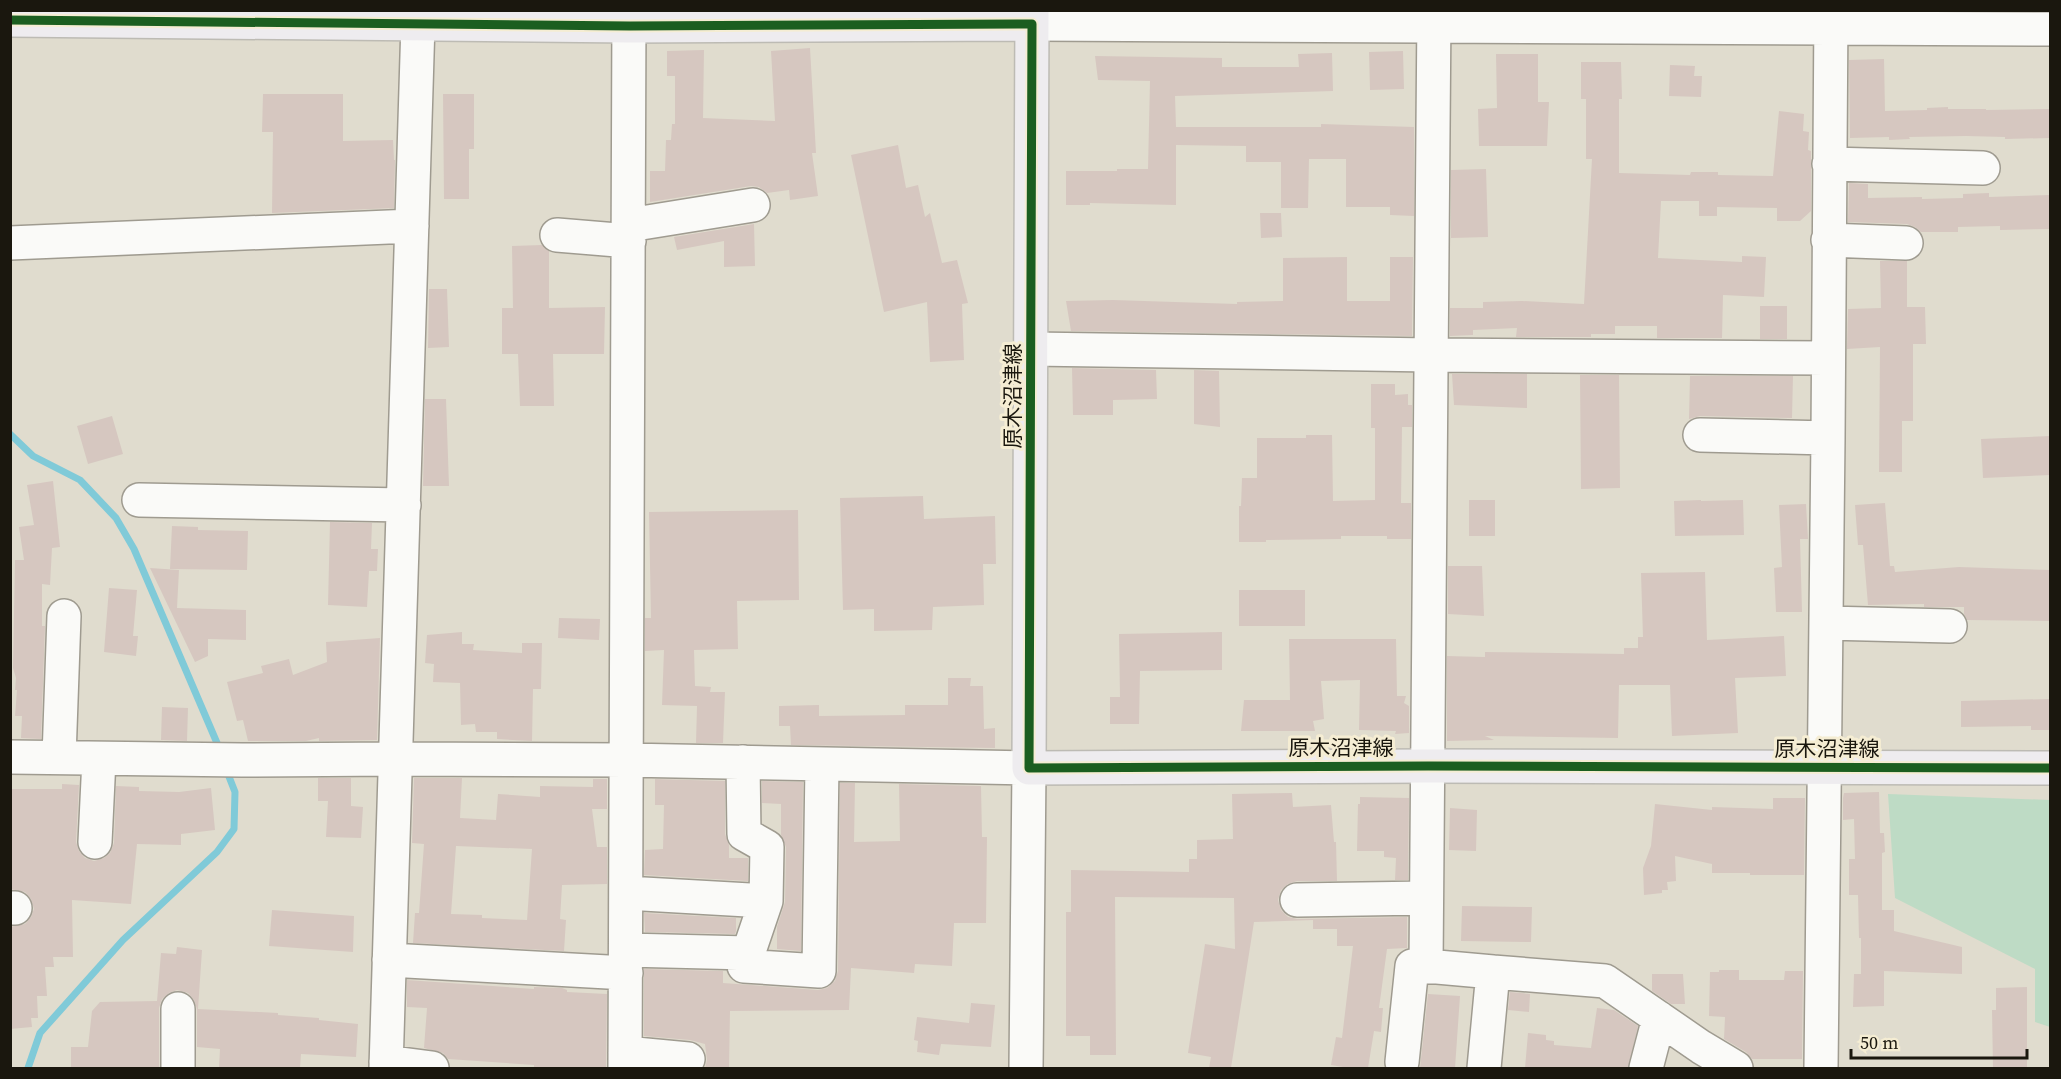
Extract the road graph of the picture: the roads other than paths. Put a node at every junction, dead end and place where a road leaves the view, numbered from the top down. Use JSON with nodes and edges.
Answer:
{"nodes":[{"id":1,"x":183,"y":16,"type":"edge"},
{"id":2,"x":1032,"y":17,"type":"edge"},
{"id":3,"x":630,"y":18,"type":"edge"},
{"id":4,"x":766,"y":18,"type":"edge"},
{"id":5,"x":896,"y":18,"type":"edge"},
{"id":6,"x":1434,"y":19,"type":"edge"},
{"id":7,"x":1831,"y":19,"type":"edge"},
{"id":8,"x":10,"y":20,"type":"edge"},
{"id":9,"x":418,"y":23,"type":"junction"},
{"id":10,"x":2050,"y":29,"type":"edge"},
{"id":11,"x":1829,"y":164,"type":"junction"},
{"id":12,"x":1983,"y":168,"type":"dead end"},
{"id":13,"x":753,"y":205,"type":"dead end"},
{"id":14,"x":412,"y":226,"type":"junction"},
{"id":15,"x":629,"y":233,"type":"junction"},
{"id":16,"x":557,"y":235,"type":"dead end"},
{"id":17,"x":1828,"y":240,"type":"junction"},
{"id":18,"x":10,"y":243,"type":"edge"},
{"id":19,"x":1906,"y":243,"type":"dead end"},
{"id":20,"x":1031,"y":349,"type":"junction"},
{"id":21,"x":1431,"y":355,"type":"junction"},
{"id":22,"x":1827,"y":358,"type":"junction"},
{"id":23,"x":1700,"y":435,"type":"dead end"},
{"id":24,"x":1828,"y":438,"type":"junction"},
{"id":25,"x":139,"y":500,"type":"dead end"},
{"id":26,"x":404,"y":505,"type":"junction"},
{"id":27,"x":64,"y":616,"type":"dead end"},
{"id":28,"x":1826,"y":623,"type":"junction"},
{"id":29,"x":1950,"y":626,"type":"dead end"},
{"id":30,"x":10,"y":757,"type":"edge"},
{"id":31,"x":59,"y":757,"type":"junction"},
{"id":32,"x":99,"y":759,"type":"junction"},
{"id":33,"x":396,"y":759,"type":"junction"},
{"id":34,"x":626,"y":760,"type":"junction"},
{"id":35,"x":743,"y":762,"type":"junction"},
{"id":36,"x":822,"y":764,"type":"junction"},
{"id":37,"x":1428,"y":766,"type":"junction"},
{"id":38,"x":1029,"y":768,"type":"junction"},
{"id":39,"x":1825,"y":768,"type":"junction"},
{"id":40,"x":2050,"y":768,"type":"edge"},
{"id":41,"x":94,"y":842,"type":"dead end"},
{"id":42,"x":626,"y":893,"type":"junction"},
{"id":43,"x":1426,"y":898,"type":"junction"},
{"id":44,"x":1297,"y":900,"type":"dead end"},
{"id":45,"x":766,"y":901,"type":"junction"},
{"id":46,"x":748,"y":953,"type":"junction"},
{"id":47,"x":389,"y":960,"type":"junction"},
{"id":48,"x":626,"y":962,"type":"junction"},
{"id":49,"x":1432,"y":967,"type":"junction"},
{"id":50,"x":1493,"y":972,"type":"junction"},
{"id":51,"x":178,"y":1009,"type":"dead end"},
{"id":52,"x":1659,"y":1018,"type":"junction"},
{"id":53,"x":688,"y":1059,"type":"dead end"},
{"id":54,"x":625,"y":1061,"type":"edge"},
{"id":55,"x":1402,"y":1062,"type":"dead end"},
{"id":56,"x":386,"y":1065,"type":"edge"},
{"id":57,"x":177,"y":1068,"type":"edge"},
{"id":58,"x":432,"y":1068,"type":"edge"},
{"id":59,"x":1026,"y":1068,"type":"edge"},
{"id":60,"x":1484,"y":1068,"type":"edge"},
{"id":61,"x":1646,"y":1068,"type":"edge"},
{"id":62,"x":1736,"y":1068,"type":"edge"},
{"id":63,"x":1821,"y":1068,"type":"edge"}],
"edges":[{"from":1,"to":8,"type":"main road"},
{"from":1,"to":9,"type":"main road"},
{"from":2,"to":5,"type":"main road"},
{"from":2,"to":6,"type":"street"},
{"from":2,"to":20,"type":"main road","name":"原木沼津線"},
{"from":3,"to":4,"type":"main road"},
{"from":3,"to":9,"type":"main road"},
{"from":3,"to":15,"type":"street"},
{"from":4,"to":5,"type":"main road"},
{"from":6,"to":7,"type":"street"},
{"from":6,"to":21,"type":"street"},
{"from":7,"to":10,"type":"street"},
{"from":7,"to":11,"type":"street"},
{"from":9,"to":14,"type":"street"},
{"from":11,"to":12,"type":"street"},
{"from":11,"to":17,"type":"street"},
{"from":13,"to":15,"type":"street"},
{"from":14,"to":18,"type":"street"},
{"from":14,"to":26,"type":"street"},
{"from":15,"to":16,"type":"street"},
{"from":15,"to":34,"type":"street"},
{"from":17,"to":19,"type":"street"},
{"from":17,"to":22,"type":"street"},
{"from":20,"to":21,"type":"street"},
{"from":20,"to":38,"type":"main road","name":"原木沼津線"},
{"from":21,"to":22,"type":"street"},
{"from":21,"to":37,"type":"street"},
{"from":22,"to":24,"type":"street"},
{"from":23,"to":24,"type":"street"},
{"from":24,"to":28,"type":"street"},
{"from":25,"to":26,"type":"street"},
{"from":26,"to":33,"type":"street"},
{"from":27,"to":31,"type":"street"},
{"from":28,"to":29,"type":"street"},
{"from":28,"to":39,"type":"street"},
{"from":30,"to":31,"type":"street"},
{"from":31,"to":32,"type":"street"},
{"from":32,"to":33,"type":"street"},
{"from":32,"to":41,"type":"street"},
{"from":33,"to":34,"type":"street"},
{"from":33,"to":47,"type":"street"},
{"from":34,"to":35,"type":"street"},
{"from":34,"to":42,"type":"street"},
{"from":35,"to":36,"type":"street"},
{"from":35,"to":45,"type":"street"},
{"from":36,"to":38,"type":"street"},
{"from":36,"to":46,"type":"street"},
{"from":37,"to":38,"type":"main road","name":"原木沼津線"},
{"from":37,"to":39,"type":"main road","name":"原木沼津線"},
{"from":37,"to":43,"type":"street"},
{"from":38,"to":59,"type":"street"},
{"from":39,"to":40,"type":"main road","name":"原木沼津線"},
{"from":39,"to":63,"type":"street"},
{"from":42,"to":45,"type":"street"},
{"from":42,"to":48,"type":"street"},
{"from":43,"to":44,"type":"street"},
{"from":43,"to":49,"type":"street"},
{"from":45,"to":46,"type":"street"},
{"from":46,"to":48,"type":"street"},
{"from":47,"to":48,"type":"street"},
{"from":47,"to":56,"type":"street"},
{"from":48,"to":54,"type":"street"},
{"from":49,"to":50,"type":"street"},
{"from":49,"to":55,"type":"street"},
{"from":50,"to":52,"type":"street"},
{"from":50,"to":60,"type":"street"},
{"from":51,"to":57,"type":"street"},
{"from":52,"to":61,"type":"street"},
{"from":52,"to":62,"type":"street"},
{"from":53,"to":54,"type":"street"},
{"from":56,"to":58,"type":"street"}]}
